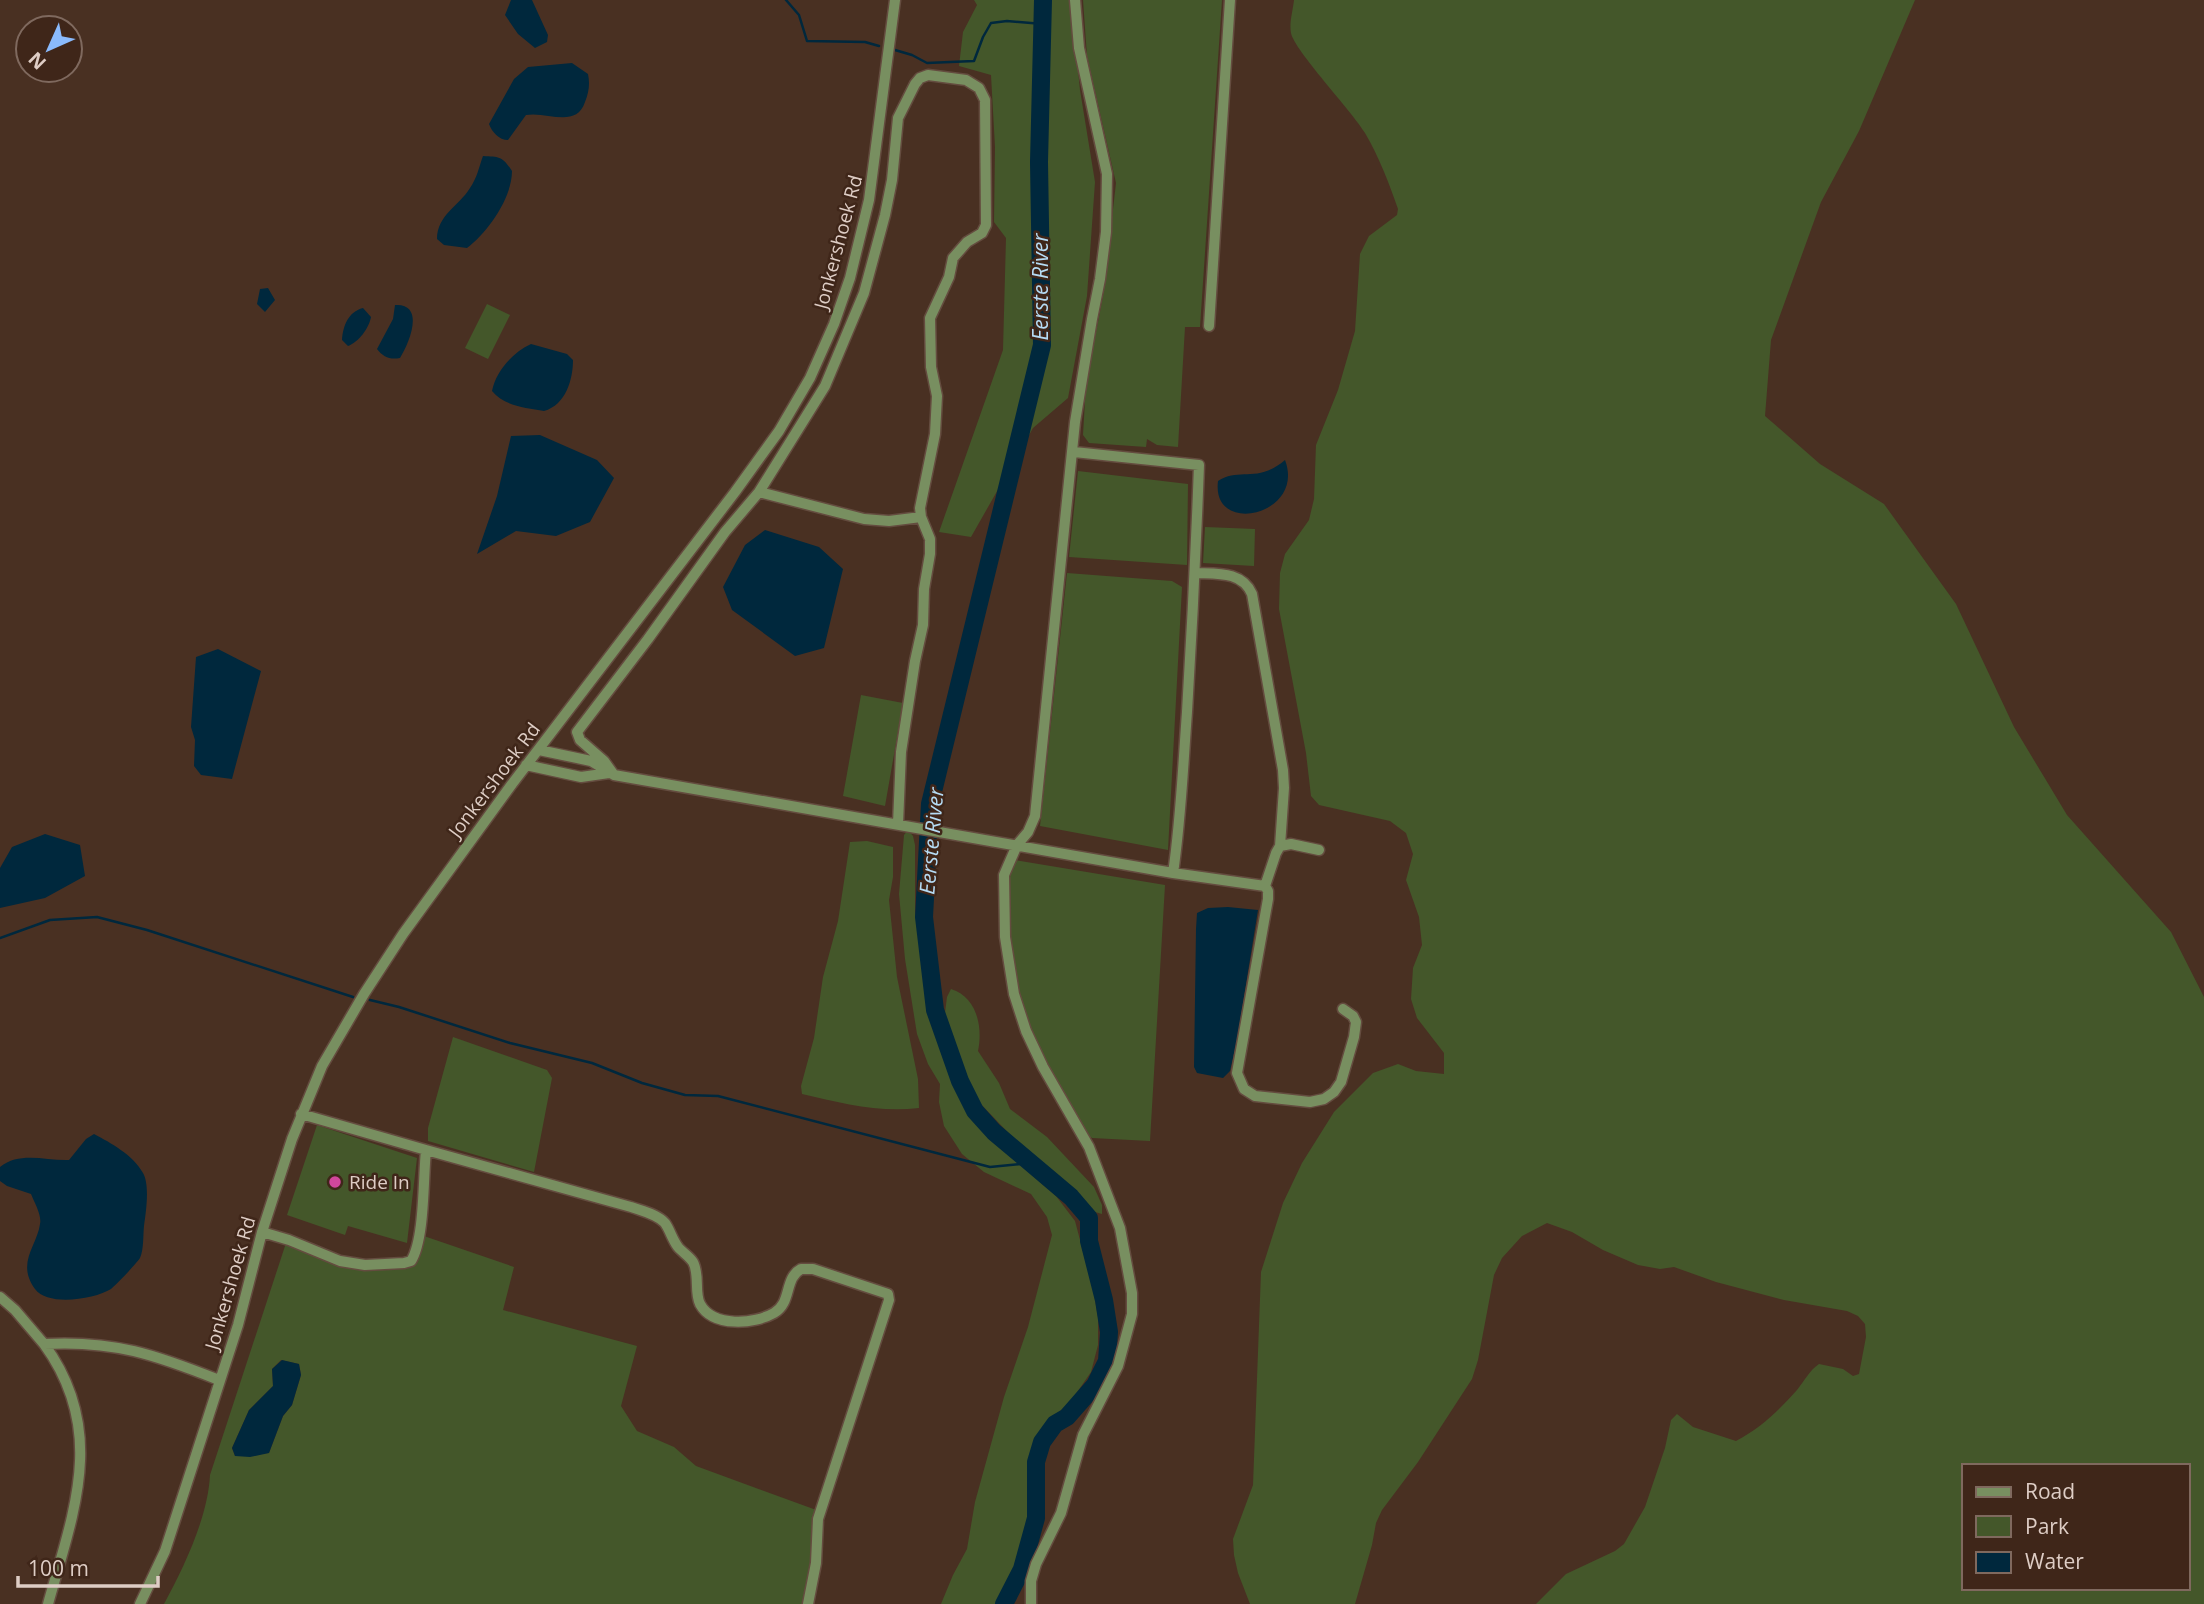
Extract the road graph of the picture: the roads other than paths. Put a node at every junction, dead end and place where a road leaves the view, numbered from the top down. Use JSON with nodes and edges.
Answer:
{"nodes":[{"id":1,"x":895,"y":0,"type":"edge"},
{"id":2,"x":1076,"y":0,"type":"edge"},
{"id":3,"x":1230,"y":0,"type":"edge"},
{"id":4,"x":1209,"y":326,"type":"dead end"},
{"id":5,"x":1074,"y":452,"type":"junction"},
{"id":6,"x":759,"y":492,"type":"junction"},
{"id":7,"x":921,"y":517,"type":"junction"},
{"id":8,"x":1195,"y":573,"type":"junction"},
{"id":9,"x":539,"y":750,"type":"junction"},
{"id":10,"x":526,"y":765,"type":"junction"},
{"id":11,"x":612,"y":774,"type":"junction"},
{"id":12,"x":898,"y":824,"type":"junction"},
{"id":13,"x":1017,"y":845,"type":"junction"},
{"id":14,"x":1280,"y":846,"type":"junction"},
{"id":15,"x":1319,"y":850,"type":"dead end"},
{"id":16,"x":1173,"y":873,"type":"junction"},
{"id":17,"x":1265,"y":886,"type":"junction"},
{"id":18,"x":1343,"y":1009,"type":"dead end"},
{"id":19,"x":301,"y":1114,"type":"junction"},
{"id":20,"x":426,"y":1150,"type":"junction"},
{"id":21,"x":261,"y":1232,"type":"junction"},
{"id":22,"x":0,"y":1297,"type":"edge"},
{"id":23,"x":44,"y":1344,"type":"junction"},
{"id":24,"x":219,"y":1380,"type":"junction"},
{"id":25,"x":48,"y":1604,"type":"edge"},
{"id":26,"x":140,"y":1604,"type":"edge"},
{"id":27,"x":808,"y":1604,"type":"edge"},
{"id":28,"x":1031,"y":1604,"type":"edge"}],
"edges":[{"from":1,"to":9,"type":"street","name":"Jonkershoek Rd"},
{"from":2,"to":5,"type":"street"},
{"from":3,"to":4,"type":"street"},
{"from":5,"to":8,"type":"street"},
{"from":5,"to":13,"type":"street"},
{"from":6,"to":7,"type":"street"},
{"from":6,"to":7,"type":"street"},
{"from":6,"to":11,"type":"street"},
{"from":7,"to":12,"type":"street"},
{"from":8,"to":14,"type":"street"},
{"from":8,"to":16,"type":"street"},
{"from":9,"to":10,"type":"street","name":"Jonkershoek Rd"},
{"from":9,"to":11,"type":"street"},
{"from":10,"to":11,"type":"street"},
{"from":10,"to":19,"type":"street","name":"Jonkershoek Rd"},
{"from":11,"to":12,"type":"street"},
{"from":12,"to":13,"type":"street"},
{"from":13,"to":16,"type":"street"},
{"from":13,"to":28,"type":"street"},
{"from":14,"to":15,"type":"street"},
{"from":14,"to":17,"type":"street"},
{"from":16,"to":17,"type":"street"},
{"from":17,"to":18,"type":"street"},
{"from":19,"to":20,"type":"street"},
{"from":19,"to":21,"type":"street","name":"Jonkershoek Rd"},
{"from":20,"to":21,"type":"street"},
{"from":20,"to":27,"type":"street"},
{"from":21,"to":24,"type":"street","name":"Jonkershoek Rd"},
{"from":22,"to":23,"type":"street"},
{"from":23,"to":24,"type":"street"},
{"from":23,"to":25,"type":"street"},
{"from":24,"to":26,"type":"street","name":"Jonkershoek Rd"}]}
